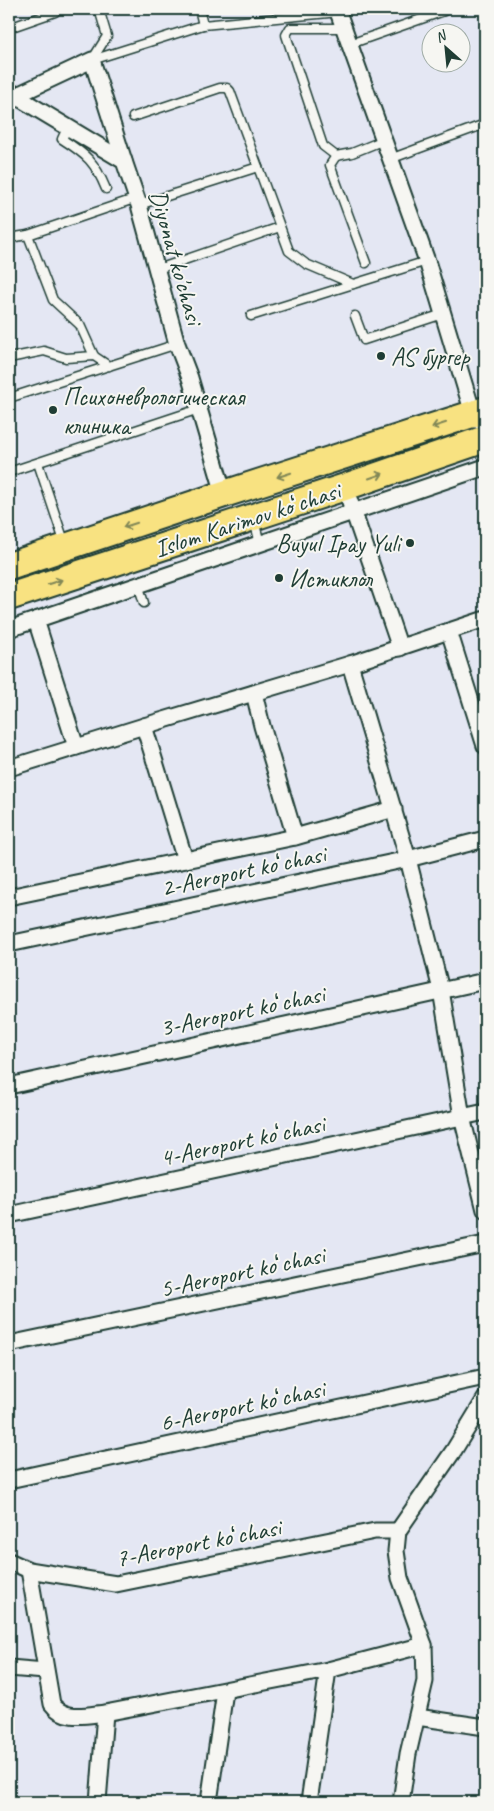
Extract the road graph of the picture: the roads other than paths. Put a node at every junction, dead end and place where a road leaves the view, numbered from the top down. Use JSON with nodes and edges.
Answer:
{"nodes":[{"id":1,"x":54,"y":9,"type":"edge"},
{"id":2,"x":99,"y":9,"type":"edge"},
{"id":3,"x":199,"y":9,"type":"edge"},
{"id":4,"x":338,"y":11,"type":"edge"},
{"id":5,"x":444,"y":11,"type":"dead end"},
{"id":6,"x":203,"y":25,"type":"junction"},
{"id":7,"x":9,"y":28,"type":"edge"},
{"id":8,"x":344,"y":28,"type":"junction"},
{"id":9,"x":350,"y":44,"type":"junction"},
{"id":10,"x":92,"y":60,"type":"junction"},
{"id":11,"x":12,"y":94,"type":"edge"},
{"id":12,"x":133,"y":117,"type":"dead end"},
{"id":13,"x":485,"y":124,"type":"edge"},
{"id":14,"x":68,"y":126,"type":"junction"},
{"id":15,"x":384,"y":140,"type":"junction"},
{"id":16,"x":336,"y":156,"type":"junction"},
{"id":17,"x":390,"y":159,"type":"junction"},
{"id":18,"x":124,"y":161,"type":"junction"},
{"id":19,"x":258,"y":167,"type":"junction"},
{"id":20,"x":106,"y":189,"type":"dead end"},
{"id":21,"x":138,"y":201,"type":"junction"},
{"id":22,"x":280,"y":228,"type":"junction"},
{"id":23,"x":28,"y":234,"type":"junction"},
{"id":24,"x":9,"y":238,"type":"edge"},
{"id":25,"x":427,"y":261,"type":"junction"},
{"id":26,"x":366,"y":263,"type":"dead end"},
{"id":27,"x":158,"y":270,"type":"junction"},
{"id":28,"x":352,"y":284,"type":"junction"},
{"id":29,"x":444,"y":314,"type":"junction"},
{"id":30,"x":251,"y":316,"type":"dead end"},
{"id":31,"x":355,"y":316,"type":"dead end"},
{"id":32,"x":178,"y":344,"type":"junction"},
{"id":33,"x":94,"y":356,"type":"junction"},
{"id":34,"x":9,"y":358,"type":"edge"},
{"id":35,"x":109,"y":366,"type":"junction"},
{"id":36,"x":9,"y":398,"type":"edge"},
{"id":37,"x":199,"y":409,"type":"junction"},
{"id":38,"x":479,"y":412,"type":"edge"},
{"id":39,"x":483,"y":439,"type":"edge"},
{"id":40,"x":38,"y":463,"type":"junction"},
{"id":41,"x":485,"y":468,"type":"edge"},
{"id":42,"x":9,"y":472,"type":"edge"},
{"id":43,"x":345,"y":487,"type":"junction"},
{"id":44,"x":224,"y":494,"type":"junction"},
{"id":45,"x":354,"y":512,"type":"junction"},
{"id":46,"x":253,"y":516,"type":"junction"},
{"id":47,"x":260,"y":543,"type":"junction"},
{"id":48,"x":66,"y":546,"type":"junction"},
{"id":49,"x":9,"y":566,"type":"edge"},
{"id":50,"x":138,"y":584,"type":"junction"},
{"id":51,"x":9,"y":597,"type":"edge"},
{"id":52,"x":144,"y":603,"type":"dead end"},
{"id":53,"x":485,"y":619,"type":"edge"},
{"id":54,"x":36,"y":620,"type":"junction"},
{"id":55,"x":9,"y":628,"type":"edge"},
{"id":56,"x":449,"y":631,"type":"junction"},
{"id":57,"x":400,"y":648,"type":"junction"},
{"id":58,"x":350,"y":664,"type":"junction"},
{"id":59,"x":254,"y":693,"type":"junction"},
{"id":60,"x":144,"y":726,"type":"junction"},
{"id":61,"x":485,"y":746,"type":"edge"},
{"id":62,"x":76,"y":747,"type":"junction"},
{"id":63,"x":9,"y":768,"type":"edge"},
{"id":64,"x":394,"y":809,"type":"junction"},
{"id":65,"x":295,"y":838,"type":"junction"},
{"id":66,"x":485,"y":839,"type":"edge"},
{"id":67,"x":408,"y":859,"type":"junction"},
{"id":68,"x":185,"y":860,"type":"junction"},
{"id":69,"x":9,"y":897,"type":"edge"},
{"id":70,"x":9,"y":944,"type":"edge"},
{"id":71,"x":485,"y":980,"type":"edge"},
{"id":72,"x":441,"y":990,"type":"junction"},
{"id":73,"x":9,"y":1086,"type":"edge"},
{"id":74,"x":485,"y":1112,"type":"edge"},
{"id":75,"x":462,"y":1117,"type":"junction"},
{"id":76,"x":485,"y":1210,"type":"edge"},
{"id":77,"x":9,"y":1215,"type":"edge"},
{"id":78,"x":485,"y":1244,"type":"edge"},
{"id":79,"x":9,"y":1344,"type":"edge"},
{"id":80,"x":485,"y":1377,"type":"edge"},
{"id":81,"x":485,"y":1399,"type":"edge"},
{"id":82,"x":9,"y":1480,"type":"edge"},
{"id":83,"x":398,"y":1531,"type":"junction"},
{"id":84,"x":9,"y":1558,"type":"edge"},
{"id":85,"x":29,"y":1570,"type":"junction"},
{"id":86,"x":424,"y":1645,"type":"junction"},
{"id":87,"x":9,"y":1668,"type":"edge"},
{"id":88,"x":328,"y":1670,"type":"junction"},
{"id":89,"x":45,"y":1671,"type":"junction"},
{"id":90,"x":225,"y":1691,"type":"junction"},
{"id":91,"x":105,"y":1713,"type":"junction"},
{"id":92,"x":417,"y":1717,"type":"junction"},
{"id":93,"x":485,"y":1727,"type":"edge"},
{"id":94,"x":98,"y":1802,"type":"edge"},
{"id":95,"x":209,"y":1802,"type":"edge"},
{"id":96,"x":308,"y":1802,"type":"edge"},
{"id":97,"x":401,"y":1802,"type":"edge"}],
"edges":[{"from":1,"to":7,"type":"lane"},
{"from":2,"to":10,"type":"lane"},
{"from":3,"to":6,"type":"lane"},
{"from":4,"to":6,"type":"lane"},
{"from":4,"to":8,"type":"street"},
{"from":5,"to":9,"type":"lane"},
{"from":6,"to":10,"type":"lane"},
{"from":8,"to":9,"type":"street"},
{"from":8,"to":16,"type":"lane"},
{"from":9,"to":15,"type":"street"},
{"from":10,"to":11,"type":"street"},
{"from":10,"to":18,"type":"street","name":"Diyonat ko'chasi"},
{"from":11,"to":14,"type":"street"},
{"from":12,"to":19,"type":"lane"},
{"from":13,"to":17,"type":"lane"},
{"from":14,"to":18,"type":"street"},
{"from":14,"to":20,"type":"lane"},
{"from":15,"to":16,"type":"lane"},
{"from":15,"to":17,"type":"street"},
{"from":16,"to":26,"type":"lane"},
{"from":17,"to":25,"type":"street"},
{"from":18,"to":21,"type":"street","name":"Diyonat ko'chasi"},
{"from":19,"to":21,"type":"lane"},
{"from":19,"to":22,"type":"lane"},
{"from":21,"to":23,"type":"lane"},
{"from":21,"to":27,"type":"street","name":"Diyonat ko'chasi"},
{"from":22,"to":27,"type":"lane"},
{"from":22,"to":28,"type":"lane"},
{"from":23,"to":24,"type":"lane"},
{"from":23,"to":33,"type":"lane"},
{"from":25,"to":28,"type":"lane"},
{"from":25,"to":29,"type":"street"},
{"from":27,"to":32,"type":"street","name":"Diyonat ko'chasi"},
{"from":28,"to":30,"type":"lane"},
{"from":29,"to":31,"type":"lane"},
{"from":29,"to":38,"type":"street"},
{"from":32,"to":35,"type":"lane"},
{"from":32,"to":37,"type":"street","name":"Diyonat ko'chasi"},
{"from":33,"to":34,"type":"lane"},
{"from":33,"to":35,"type":"lane"},
{"from":35,"to":36,"type":"lane"},
{"from":37,"to":40,"type":"lane"},
{"from":37,"to":44,"type":"street","name":"Diyonat ko'chasi"},
{"from":38,"to":39,"type":"street"},
{"from":38,"to":44,"type":"highway","name":"Islom Karimov koʻchasi","one_way":true},
{"from":43,"to":39,"type":"highway","name":"Islom Karimov koʻchasi","one_way":true},
{"from":40,"to":42,"type":"lane"},
{"from":40,"to":48,"type":"lane"},
{"from":41,"to":45,"type":"street"},
{"from":43,"to":45,"type":"street"},
{"from":43,"to":46,"type":"highway","name":"Islom Karimov koʻchasi"},
{"from":44,"to":48,"type":"highway","name":"Islom Karimov koʻchasi","one_way":true},
{"from":45,"to":47,"type":"street"},
{"from":45,"to":57,"type":"street"},
{"from":46,"to":47,"type":"lane"},
{"from":51,"to":46,"type":"highway","name":"Islom Karimov koʻchasi","one_way":true},
{"from":47,"to":50,"type":"street"},
{"from":48,"to":49,"type":"highway","name":"Islom Karimov koʻchasi"},
{"from":50,"to":52,"type":"lane"},
{"from":50,"to":54,"type":"street"},
{"from":53,"to":56,"type":"street"},
{"from":54,"to":55,"type":"street"},
{"from":54,"to":62,"type":"street"},
{"from":56,"to":57,"type":"street"},
{"from":56,"to":61,"type":"street"},
{"from":57,"to":58,"type":"street"},
{"from":58,"to":59,"type":"street"},
{"from":58,"to":64,"type":"street"},
{"from":59,"to":60,"type":"street"},
{"from":59,"to":65,"type":"street"},
{"from":60,"to":62,"type":"street"},
{"from":60,"to":68,"type":"street"},
{"from":62,"to":63,"type":"street"},
{"from":64,"to":65,"type":"street"},
{"from":64,"to":67,"type":"street"},
{"from":65,"to":68,"type":"street"},
{"from":66,"to":67,"type":"street","name":"2-Aeroport koʻchasi"},
{"from":67,"to":70,"type":"street","name":"2-Aeroport koʻchasi"},
{"from":67,"to":72,"type":"street"},
{"from":68,"to":69,"type":"street"},
{"from":71,"to":72,"type":"street","name":"3-Aeroport koʻchasi"},
{"from":72,"to":73,"type":"street","name":"3-Aeroport koʻchasi"},
{"from":72,"to":75,"type":"street"},
{"from":74,"to":75,"type":"street","name":"4-Aeroport koʻchasi"},
{"from":75,"to":76,"type":"street"},
{"from":75,"to":77,"type":"street","name":"4-Aeroport koʻchasi"},
{"from":78,"to":79,"type":"street","name":"5-Aeroport koʻchasi"},
{"from":80,"to":82,"type":"street","name":"6-Aeroport koʻchasi"},
{"from":81,"to":83,"type":"street"},
{"from":83,"to":85,"type":"street","name":"7-Aeroport koʻchasi"},
{"from":83,"to":86,"type":"street"},
{"from":84,"to":85,"type":"street","name":"7-Aeroport koʻchasi"},
{"from":85,"to":89,"type":"street"},
{"from":86,"to":88,"type":"street"},
{"from":86,"to":92,"type":"street"},
{"from":87,"to":89,"type":"street"},
{"from":88,"to":90,"type":"street"},
{"from":88,"to":96,"type":"street"},
{"from":89,"to":91,"type":"street"},
{"from":90,"to":91,"type":"street"},
{"from":90,"to":95,"type":"street"},
{"from":91,"to":94,"type":"street"},
{"from":92,"to":93,"type":"street"},
{"from":92,"to":97,"type":"street"}]}
